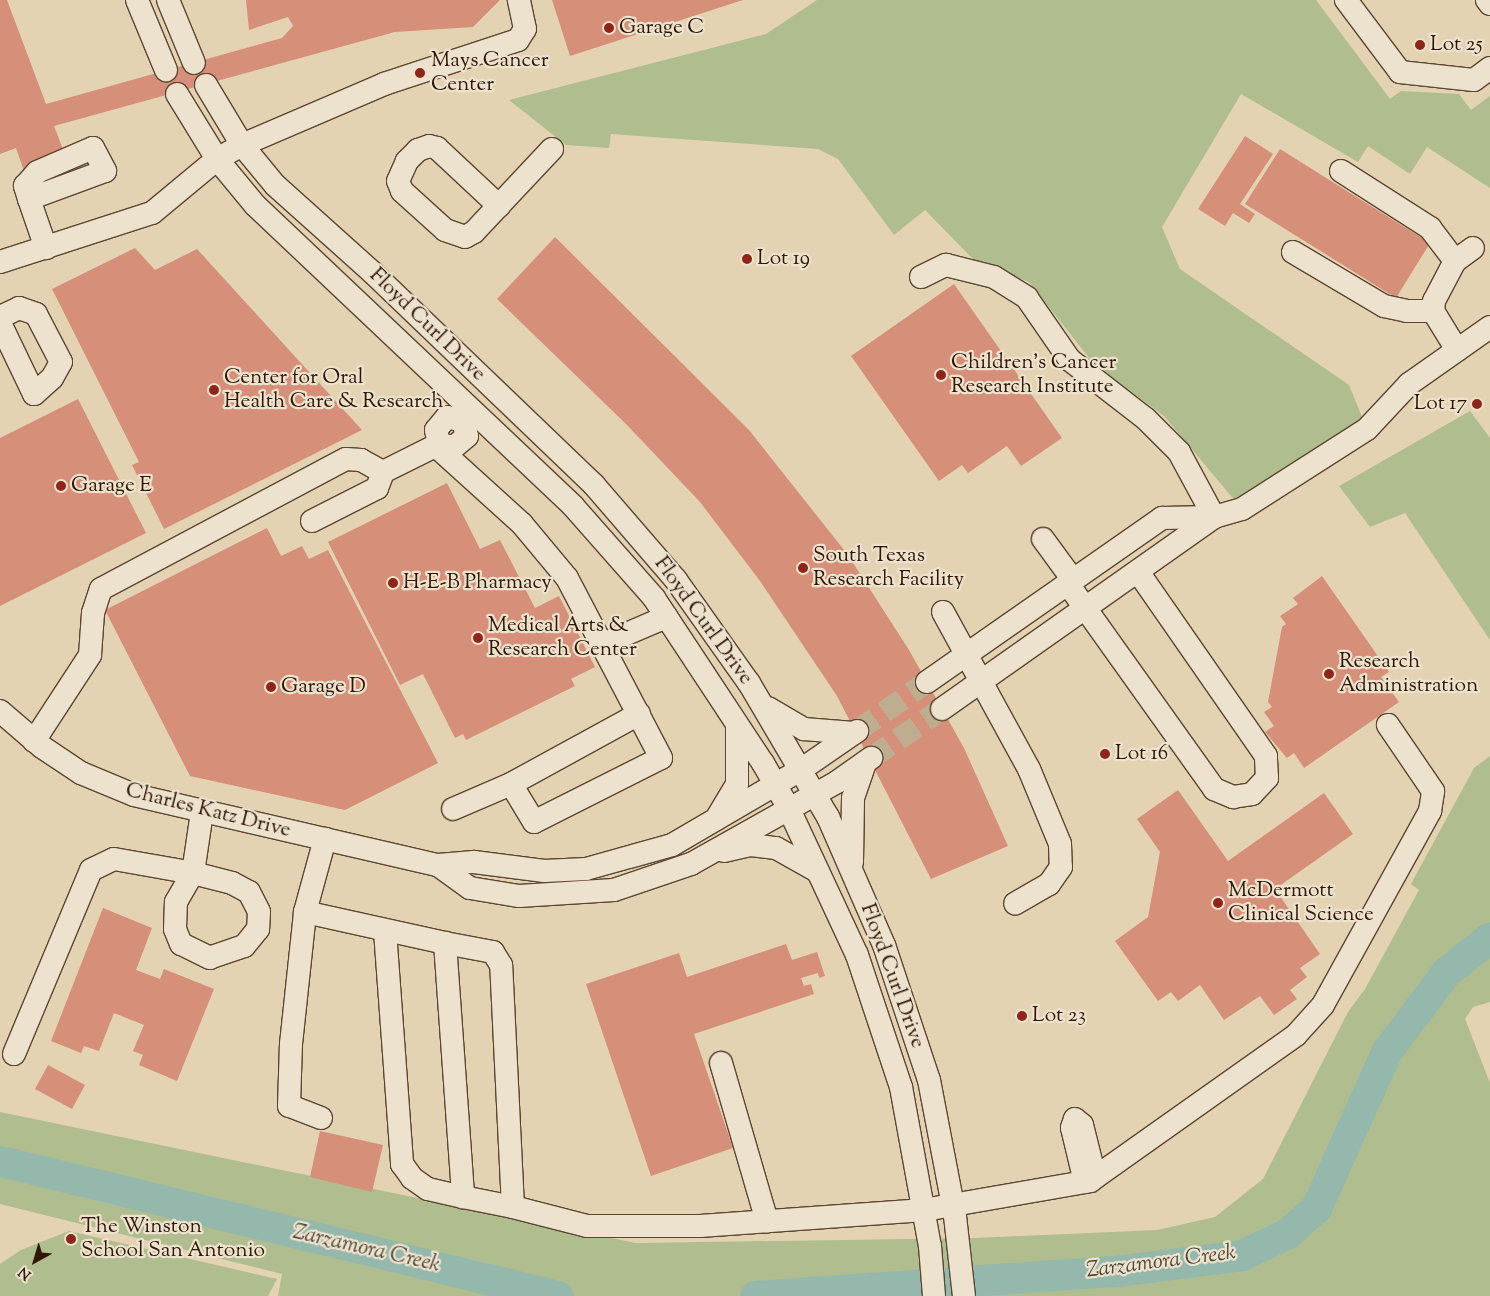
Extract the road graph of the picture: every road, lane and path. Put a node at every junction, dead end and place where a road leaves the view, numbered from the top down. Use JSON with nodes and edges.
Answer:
{"nodes":[{"id":1,"x":137,"y":0,"type":"edge"},
{"id":2,"x":168,"y":0,"type":"edge"},
{"id":3,"x":520,"y":0,"type":"edge"},
{"id":4,"x":1346,"y":0,"type":"edge"},
{"id":5,"x":1487,"y":0,"type":"edge"},
{"id":6,"x":1490,"y":4,"type":"edge"},
{"id":7,"x":194,"y":63,"type":"dead end"},
{"id":8,"x":1490,"y":68,"type":"edge"},
{"id":9,"x":166,"y":70,"type":"dead end"},
{"id":10,"x":206,"y":85,"type":"dead end"},
{"id":11,"x":177,"y":94,"type":"dead end"},
{"id":12,"x":242,"y":145,"type":"junction"},
{"id":13,"x":93,"y":148,"type":"dead end"},
{"id":14,"x":552,"y":149,"type":"dead end"},
{"id":15,"x":217,"y":159,"type":"junction"},
{"id":16,"x":1341,"y":171,"type":"dead end"},
{"id":17,"x":499,"y":206,"type":"dead end"},
{"id":18,"x":46,"y":248,"type":"junction"},
{"id":19,"x":1473,"y":248,"type":"dead end"},
{"id":20,"x":1293,"y":252,"type":"dead end"},
{"id":21,"x":1455,"y":261,"type":"junction"},
{"id":22,"x":0,"y":262,"type":"edge"},
{"id":23,"x":921,"y":277,"type":"dead end"},
{"id":24,"x":1433,"y":311,"type":"junction"},
{"id":25,"x":0,"y":317,"type":"edge"},
{"id":26,"x":0,"y":323,"type":"edge"},
{"id":27,"x":1490,"y":327,"type":"edge"},
{"id":28,"x":1457,"y":350,"type":"junction"},
{"id":29,"x":494,"y":389,"type":"junction"},
{"id":30,"x":468,"y":416,"type":"junction"},
{"id":31,"x":437,"y":445,"type":"junction"},
{"id":32,"x":383,"y":472,"type":"junction"},
{"id":33,"x":1214,"y":517,"type":"junction"},
{"id":34,"x":312,"y":521,"type":"dead end"},
{"id":35,"x":1043,"y":539,"type":"dead end"},
{"id":36,"x":1138,"y":572,"type":"junction"},
{"id":37,"x":1070,"y":582,"type":"junction"},
{"id":38,"x":1085,"y":609,"type":"junction"},
{"id":39,"x":943,"y":612,"type":"dead end"},
{"id":40,"x":666,"y":617,"type":"junction"},
{"id":41,"x":603,"y":644,"type":"junction"},
{"id":42,"x":968,"y":654,"type":"junction"},
{"id":43,"x":982,"y":681,"type":"junction"},
{"id":44,"x":927,"y":682,"type":"tunnel mouth"},
{"id":45,"x":762,"y":703,"type":"junction"},
{"id":46,"x":942,"y":709,"type":"tunnel mouth"},
{"id":47,"x":0,"y":711,"type":"edge"},
{"id":48,"x":639,"y":714,"type":"junction"},
{"id":49,"x":737,"y":725,"type":"junction"},
{"id":50,"x":1388,"y":725,"type":"dead end"},
{"id":51,"x":34,"y":741,"type":"junction"},
{"id":52,"x":802,"y":769,"type":"junction"},
{"id":53,"x":512,"y":784,"type":"junction"},
{"id":54,"x":775,"y":785,"type":"junction"},
{"id":55,"x":816,"y":793,"type":"junction"},
{"id":56,"x":788,"y":807,"type":"junction"},
{"id":57,"x":453,"y":809,"type":"dead end"},
{"id":58,"x":202,"y":812,"type":"junction"},
{"id":59,"x":713,"y":821,"type":"junction"},
{"id":60,"x":325,"y":839,"type":"junction"},
{"id":61,"x":708,"y":854,"type":"junction"},
{"id":62,"x":438,"y":865,"type":"junction"},
{"id":63,"x":818,"y":871,"type":"junction"},
{"id":64,"x":852,"y":871,"type":"junction"},
{"id":65,"x":1015,"y":904,"type":"dead end"},
{"id":66,"x":305,"y":912,"type":"junction"},
{"id":67,"x":385,"y":931,"type":"junction"},
{"id":68,"x":445,"y":943,"type":"junction"},
{"id":69,"x":14,"y":1054,"type":"dead end"},
{"id":70,"x":720,"y":1063,"type":"dead end"},
{"id":71,"x":321,"y":1118,"type":"dead end"},
{"id":72,"x":462,"y":1197,"type":"junction"},
{"id":73,"x":953,"y":1205,"type":"junction"},
{"id":74,"x":513,"y":1207,"type":"junction"},
{"id":75,"x":924,"y":1210,"type":"junction"},
{"id":76,"x":767,"y":1221,"type":"junction"},
{"id":77,"x":934,"y":1296,"type":"edge"},
{"id":78,"x":964,"y":1296,"type":"edge"}],
"edges":[{"from":1,"to":9,"type":"street"},
{"from":2,"to":7,"type":"street"},
{"from":3,"to":12,"type":"street"},
{"from":4,"to":8,"type":"street"},
{"from":5,"to":6,"type":"street"},
{"from":10,"to":12,"type":"street","name":"Floyd Curl Drive"},
{"from":11,"to":15,"type":"street","name":"Floyd Curl Drive"},
{"from":12,"to":15,"type":"street"},
{"from":12,"to":29,"type":"street","name":"Floyd Curl Drive"},
{"from":13,"to":18,"type":"street"},
{"from":14,"to":17,"type":"street"},
{"from":15,"to":18,"type":"street"},
{"from":15,"to":30,"type":"street","name":"Floyd Curl Drive"},
{"from":16,"to":21,"type":"street"},
{"from":18,"to":22,"type":"street"},
{"from":19,"to":21,"type":"street"},
{"from":20,"to":24,"type":"street"},
{"from":21,"to":24,"type":"street"},
{"from":23,"to":33,"type":"street"},
{"from":24,"to":28,"type":"street"},
{"from":25,"to":26,"type":"street"},
{"from":27,"to":28,"type":"street"},
{"from":28,"to":33,"type":"street"},
{"from":29,"to":30,"type":"street"},
{"from":29,"to":45,"type":"street","name":"Floyd Curl Drive"},
{"from":30,"to":31,"type":"street"},
{"from":30,"to":40,"type":"street","name":"Floyd Curl Drive"},
{"from":31,"to":32,"type":"street"},
{"from":31,"to":41,"type":"street"},
{"from":32,"to":34,"type":"street"},
{"from":32,"to":51,"type":"street"},
{"from":33,"to":36,"type":"street"},
{"from":33,"to":37,"type":"street"},
{"from":35,"to":37,"type":"street"},
{"from":36,"to":38,"type":"street"},
{"from":36,"to":38,"type":"street"},
{"from":37,"to":38,"type":"street"},
{"from":37,"to":42,"type":"street"},
{"from":38,"to":43,"type":"street"},
{"from":39,"to":42,"type":"street"},
{"from":40,"to":41,"type":"street"},
{"from":40,"to":49,"type":"street","name":"Floyd Curl Drive"},
{"from":41,"to":48,"type":"street"},
{"from":42,"to":43,"type":"street"},
{"from":42,"to":44,"type":"street"},
{"from":43,"to":46,"type":"street"},
{"from":43,"to":65,"type":"street"},
{"from":45,"to":52,"type":"street","name":"Floyd Curl Drive"},
{"from":45,"to":52,"type":"street","name":"Charles Katz Drive"},
{"from":47,"to":51,"type":"street","name":"Charles Katz Drive"},
{"from":48,"to":53,"type":"street"},
{"from":48,"to":53,"type":"street"},
{"from":49,"to":54,"type":"street","name":"Floyd Curl Drive"},
{"from":49,"to":59,"type":"street"},
{"from":50,"to":73,"type":"street"},
{"from":51,"to":58,"type":"street","name":"Charles Katz Drive"},
{"from":52,"to":54,"type":"street","name":"Charles Katz Drive"},
{"from":52,"to":55,"type":"street","name":"Floyd Curl Drive"},
{"from":53,"to":57,"type":"street"},
{"from":54,"to":56,"type":"street","name":"Floyd Curl Drive"},
{"from":54,"to":59,"type":"street","name":"Charles Katz Drive"},
{"from":55,"to":56,"type":"street","name":"Charles Katz Drive"},
{"from":55,"to":64,"type":"street","name":"Floyd Curl Drive"},
{"from":55,"to":64,"type":"street","name":"Charles Katz Drive"},
{"from":56,"to":61,"type":"street","name":"Charles Katz Drive"},
{"from":56,"to":63,"type":"street","name":"Floyd Curl Drive"},
{"from":58,"to":60,"type":"street","name":"Charles Katz Drive"},
{"from":58,"to":69,"type":"street"},
{"from":59,"to":62,"type":"street","name":"Charles Katz Drive"},
{"from":60,"to":62,"type":"street","name":"Charles Katz Drive"},
{"from":60,"to":66,"type":"street"},
{"from":61,"to":62,"type":"street","name":"Charles Katz Drive"},
{"from":61,"to":63,"type":"street"},
{"from":63,"to":75,"type":"street","name":"Floyd Curl Drive"},
{"from":64,"to":73,"type":"street","name":"Floyd Curl Drive"},
{"from":66,"to":67,"type":"street"},
{"from":66,"to":71,"type":"street"},
{"from":67,"to":68,"type":"street"},
{"from":67,"to":72,"type":"street"},
{"from":68,"to":72,"type":"street"},
{"from":68,"to":74,"type":"street"},
{"from":70,"to":76,"type":"street"},
{"from":72,"to":74,"type":"street"},
{"from":73,"to":75,"type":"street"},
{"from":73,"to":78,"type":"street","name":"Floyd Curl Drive"},
{"from":74,"to":76,"type":"street"},
{"from":75,"to":76,"type":"street"},
{"from":75,"to":77,"type":"street","name":"Floyd Curl Drive"}]}
